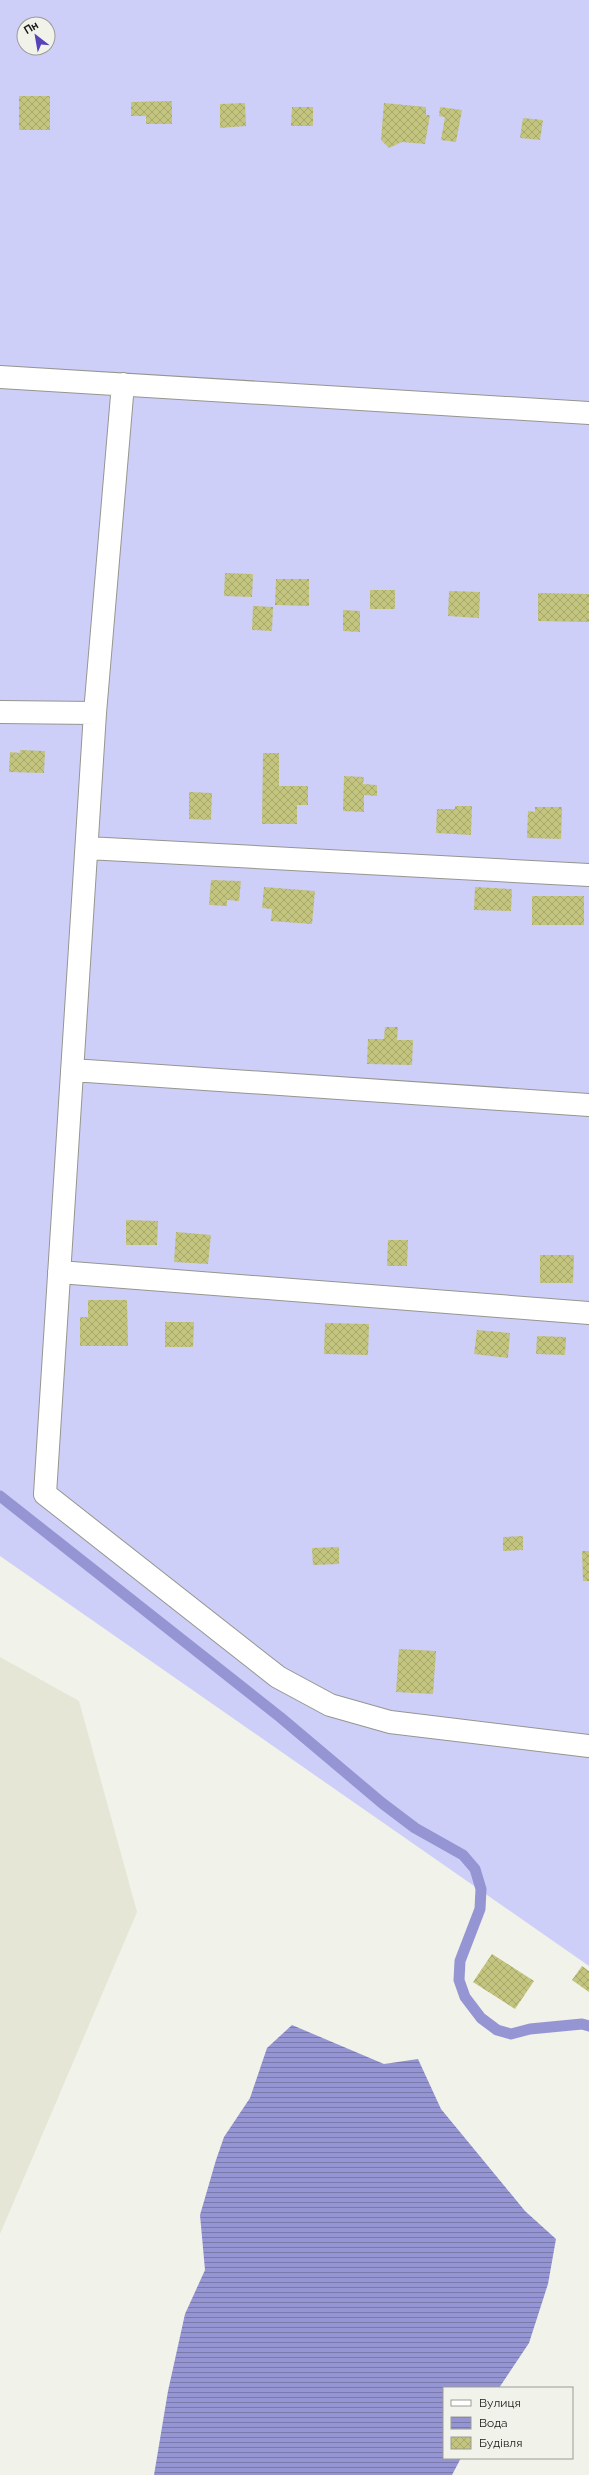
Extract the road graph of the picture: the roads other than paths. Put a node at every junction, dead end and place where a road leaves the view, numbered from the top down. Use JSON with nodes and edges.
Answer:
{"nodes":[{"id":1,"x":0,"y":377,"type":"edge"},
{"id":2,"x":123,"y":384,"type":"junction"},
{"id":3,"x":589,"y":413,"type":"edge"},
{"id":4,"x":0,"y":712,"type":"edge"},
{"id":5,"x":95,"y":713,"type":"junction"},
{"id":6,"x":87,"y":848,"type":"junction"},
{"id":7,"x":589,"y":875,"type":"edge"},
{"id":8,"x":72,"y":1070,"type":"junction"},
{"id":9,"x":589,"y":1104,"type":"edge"},
{"id":10,"x":59,"y":1272,"type":"junction"},
{"id":11,"x":589,"y":1312,"type":"edge"},
{"id":12,"x":589,"y":1746,"type":"edge"}],
"edges":[{"from":1,"to":2,"type":"street"},
{"from":2,"to":3,"type":"street"},
{"from":2,"to":5,"type":"street"},
{"from":4,"to":5,"type":"street"},
{"from":5,"to":6,"type":"street"},
{"from":6,"to":7,"type":"street"},
{"from":6,"to":8,"type":"street"},
{"from":8,"to":9,"type":"street"},
{"from":8,"to":10,"type":"street"},
{"from":10,"to":11,"type":"street"},
{"from":10,"to":12,"type":"street"}]}
